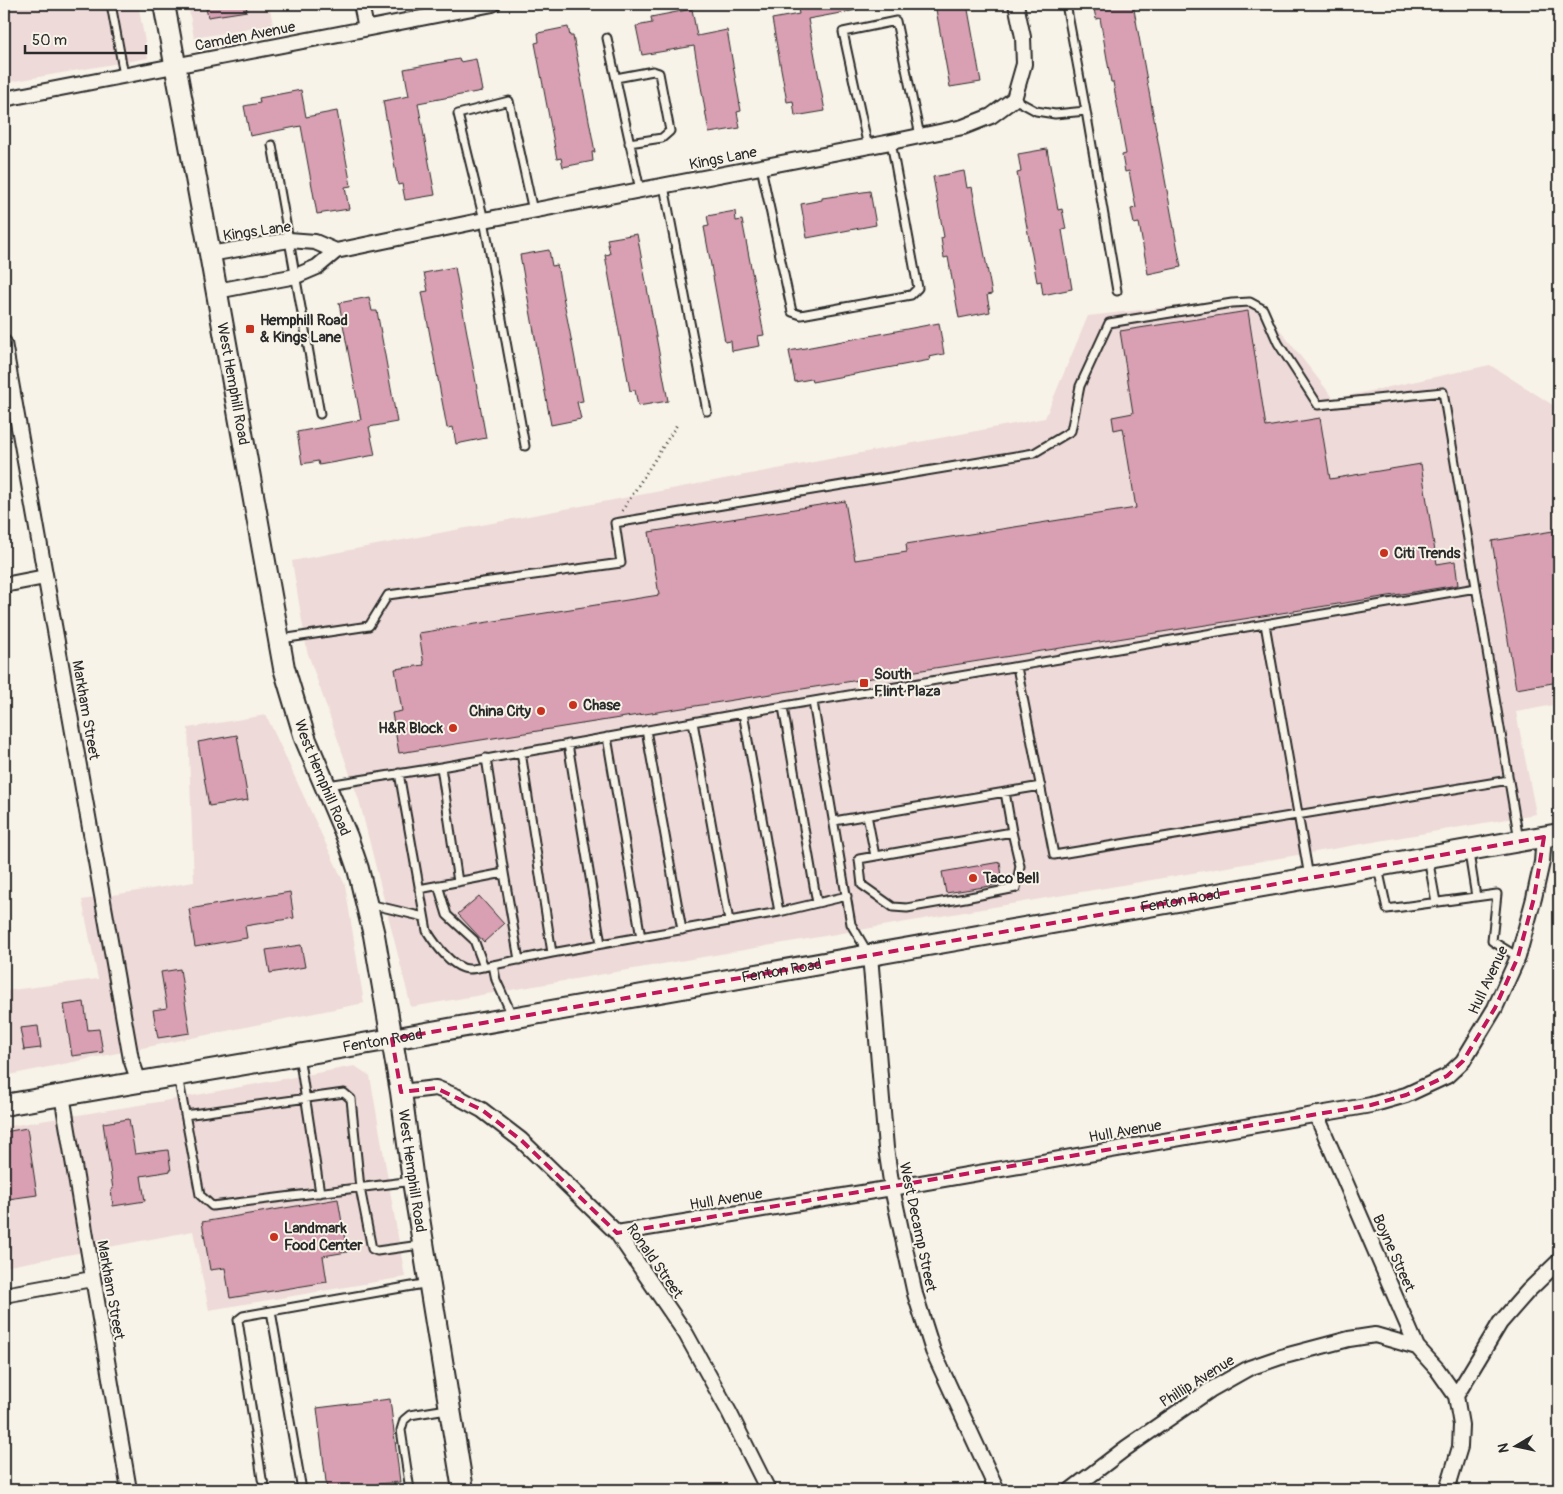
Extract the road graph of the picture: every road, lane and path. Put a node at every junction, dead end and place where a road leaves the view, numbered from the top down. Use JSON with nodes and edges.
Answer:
{"nodes":[{"id":1,"x":111,"y":4,"type":"edge"},
{"id":2,"x":164,"y":4,"type":"edge"},
{"id":3,"x":361,"y":4,"type":"edge"},
{"id":4,"x":493,"y":4,"type":"edge"},
{"id":5,"x":1016,"y":4,"type":"edge"},
{"id":6,"x":1066,"y":4,"type":"edge"},
{"id":7,"x":366,"y":28,"type":"junction"},
{"id":8,"x":607,"y":38,"type":"dead end"},
{"id":9,"x":175,"y":66,"type":"junction"},
{"id":10,"x":124,"y":75,"type":"junction"},
{"id":11,"x":616,"y":78,"type":"junction"},
{"id":12,"x":4,"y":99,"type":"edge"},
{"id":13,"x":1014,"y":99,"type":"junction"},
{"id":14,"x":1086,"y":111,"type":"junction"},
{"id":15,"x":920,"y":136,"type":"junction"},
{"id":16,"x":891,"y":142,"type":"junction"},
{"id":17,"x":629,"y":143,"type":"junction"},
{"id":18,"x":272,"y":145,"type":"dead end"},
{"id":19,"x":868,"y":147,"type":"junction"},
{"id":20,"x":761,"y":167,"type":"junction"},
{"id":21,"x":664,"y":186,"type":"junction"},
{"id":22,"x":640,"y":191,"type":"junction"},
{"id":23,"x":533,"y":210,"type":"junction"},
{"id":24,"x":484,"y":220,"type":"junction"},
{"id":25,"x":289,"y":240,"type":"junction"},
{"id":26,"x":336,"y":251,"type":"junction"},
{"id":27,"x":210,"y":254,"type":"junction"},
{"id":28,"x":296,"y":276,"type":"junction"},
{"id":29,"x":217,"y":291,"type":"junction"},
{"id":30,"x":1116,"y":291,"type":"dead end"},
{"id":31,"x":4,"y":343,"type":"edge"},
{"id":32,"x":707,"y":411,"type":"dead end"},
{"id":33,"x":320,"y":414,"type":"dead end"},
{"id":34,"x":678,"y":423,"type":"dead end"},
{"id":35,"x":525,"y":446,"type":"dead end"},
{"id":36,"x":615,"y":523,"type":"junction"},
{"id":37,"x":46,"y":577,"type":"junction"},
{"id":38,"x":4,"y":586,"type":"edge"},
{"id":39,"x":1476,"y":588,"type":"junction"},
{"id":40,"x":1265,"y":624,"type":"junction"},
{"id":41,"x":279,"y":639,"type":"junction"},
{"id":42,"x":1017,"y":667,"type":"junction"},
{"id":43,"x":813,"y":702,"type":"junction"},
{"id":44,"x":783,"y":707,"type":"junction"},
{"id":45,"x":743,"y":713,"type":"junction"},
{"id":46,"x":693,"y":722,"type":"junction"},
{"id":47,"x":646,"y":730,"type":"junction"},
{"id":48,"x":607,"y":737,"type":"junction"},
{"id":49,"x":568,"y":744,"type":"junction"},
{"id":50,"x":521,"y":752,"type":"junction"},
{"id":51,"x":486,"y":758,"type":"junction"},
{"id":52,"x":441,"y":767,"type":"junction"},
{"id":53,"x":399,"y":773,"type":"junction"},
{"id":54,"x":1509,"y":780,"type":"junction"},
{"id":55,"x":325,"y":785,"type":"junction"},
{"id":56,"x":1042,"y":786,"type":"junction"},
{"id":57,"x":1005,"y":792,"type":"junction"},
{"id":58,"x":867,"y":815,"type":"junction"},
{"id":59,"x":1298,"y":816,"type":"junction"},
{"id":60,"x":834,"y":821,"type":"junction"},
{"id":61,"x":1012,"y":832,"type":"junction"},
{"id":62,"x":1552,"y":835,"type":"edge"},
{"id":63,"x":1519,"y":840,"type":"junction"},
{"id":64,"x":1468,"y":850,"type":"junction"},
{"id":65,"x":875,"y":856,"type":"junction"},
{"id":66,"x":1428,"y":856,"type":"junction"},
{"id":67,"x":1378,"y":865,"type":"junction"},
{"id":68,"x":504,"y":873,"type":"junction"},
{"id":69,"x":1309,"y":878,"type":"junction"},
{"id":70,"x":458,"y":882,"type":"junction"},
{"id":71,"x":438,"y":885,"type":"junction"},
{"id":72,"x":419,"y":889,"type":"junction"},
{"id":73,"x":847,"y":896,"type":"junction"},
{"id":74,"x":1476,"y":897,"type":"junction"},
{"id":75,"x":817,"y":902,"type":"junction"},
{"id":76,"x":1436,"y":902,"type":"junction"},
{"id":77,"x":367,"y":903,"type":"junction"},
{"id":78,"x":779,"y":912,"type":"junction"},
{"id":79,"x":424,"y":917,"type":"junction"},
{"id":80,"x":729,"y":921,"type":"junction"},
{"id":81,"x":682,"y":930,"type":"junction"},
{"id":82,"x":642,"y":938,"type":"junction"},
{"id":83,"x":601,"y":944,"type":"junction"},
{"id":84,"x":552,"y":953,"type":"junction"},
{"id":85,"x":870,"y":955,"type":"junction"},
{"id":86,"x":1518,"y":957,"type":"junction"},
{"id":87,"x":519,"y":960,"type":"junction"},
{"id":88,"x":493,"y":965,"type":"junction"},
{"id":89,"x":484,"y":966,"type":"junction"},
{"id":90,"x":513,"y":1018,"type":"junction"},
{"id":91,"x":392,"y":1039,"type":"junction"},
{"id":92,"x":298,"y":1055,"type":"junction"},
{"id":93,"x":178,"y":1076,"type":"junction"},
{"id":94,"x":139,"y":1082,"type":"junction"},
{"id":95,"x":401,"y":1092,"type":"junction"},
{"id":96,"x":62,"y":1095,"type":"junction"},
{"id":97,"x":305,"y":1098,"type":"junction"},
{"id":98,"x":4,"y":1105,"type":"edge"},
{"id":99,"x":1316,"y":1114,"type":"junction"},
{"id":100,"x":186,"y":1115,"type":"junction"},
{"id":101,"x":413,"y":1181,"type":"junction"},
{"id":102,"x":360,"y":1188,"type":"junction"},
{"id":103,"x":892,"y":1188,"type":"junction"},
{"id":104,"x":320,"y":1193,"type":"junction"},
{"id":105,"x":617,"y":1233,"type":"junction"},
{"id":106,"x":423,"y":1245,"type":"junction"},
{"id":107,"x":1559,"y":1262,"type":"edge"},
{"id":108,"x":92,"y":1279,"type":"junction"},
{"id":109,"x":429,"y":1283,"type":"junction"},
{"id":110,"x":4,"y":1295,"type":"edge"},
{"id":111,"x":271,"y":1311,"type":"junction"},
{"id":112,"x":1417,"y":1346,"type":"junction"},
{"id":113,"x":1456,"y":1396,"type":"junction"},
{"id":114,"x":450,"y":1409,"type":"junction"},
{"id":115,"x":129,"y":1490,"type":"edge"},
{"id":116,"x":267,"y":1490,"type":"edge"},
{"id":117,"x":302,"y":1490,"type":"edge"},
{"id":118,"x":410,"y":1490,"type":"edge"},
{"id":119,"x":463,"y":1490,"type":"edge"},
{"id":120,"x":768,"y":1490,"type":"edge"},
{"id":121,"x":997,"y":1490,"type":"edge"},
{"id":122,"x":1071,"y":1490,"type":"edge"},
{"id":123,"x":1447,"y":1490,"type":"edge"}],
"edges":[{"from":1,"to":10,"type":"lane"},
{"from":2,"to":9,"type":"street","name":"West Hemphill Road"},
{"from":3,"to":7,"type":"street"},
{"from":4,"to":7,"type":"street","name":"Camden Avenue"},
{"from":5,"to":13,"type":"street"},
{"from":6,"to":14,"type":"lane"},
{"from":7,"to":9,"type":"street","name":"Camden Avenue"},
{"from":8,"to":11,"type":"lane"},
{"from":9,"to":10,"type":"street","name":"Camden Avenue"},
{"from":9,"to":27,"type":"street","name":"West Hemphill Road"},
{"from":10,"to":12,"type":"street","name":"Camden Avenue"},
{"from":11,"to":17,"type":"lane"},
{"from":11,"to":17,"type":"lane"},
{"from":13,"to":14,"type":"lane"},
{"from":13,"to":15,"type":"street","name":"Kings Lane"},
{"from":14,"to":30,"type":"lane"},
{"from":15,"to":16,"type":"street","name":"Kings Lane"},
{"from":15,"to":19,"type":"lane"},
{"from":16,"to":19,"type":"street","name":"Kings Lane"},
{"from":16,"to":20,"type":"lane"},
{"from":17,"to":22,"type":"lane"},
{"from":18,"to":25,"type":"lane"},
{"from":19,"to":20,"type":"street","name":"Kings Lane"},
{"from":20,"to":21,"type":"street","name":"Kings Lane"},
{"from":21,"to":22,"type":"street","name":"Kings Lane"},
{"from":21,"to":32,"type":"lane"},
{"from":22,"to":23,"type":"street","name":"Kings Lane"},
{"from":23,"to":24,"type":"street","name":"Kings Lane"},
{"from":23,"to":24,"type":"lane"},
{"from":24,"to":26,"type":"street","name":"Kings Lane"},
{"from":24,"to":35,"type":"lane"},
{"from":25,"to":26,"type":"street","name":"Kings Lane"},
{"from":25,"to":27,"type":"street","name":"Kings Lane"},
{"from":25,"to":28,"type":"lane"},
{"from":26,"to":28,"type":"street","name":"Kings Lane"},
{"from":27,"to":29,"type":"street","name":"West Hemphill Road"},
{"from":28,"to":29,"type":"street","name":"Kings Lane"},
{"from":28,"to":33,"type":"lane"},
{"from":29,"to":41,"type":"street","name":"West Hemphill Road"},
{"from":31,"to":37,"type":"street","name":"Markham Street"},
{"from":34,"to":36,"type":"path"},
{"from":36,"to":39,"type":"lane"},
{"from":36,"to":41,"type":"lane"},
{"from":37,"to":38,"type":"street"},
{"from":37,"to":94,"type":"street","name":"Markham Street"},
{"from":39,"to":40,"type":"lane"},
{"from":39,"to":54,"type":"lane"},
{"from":40,"to":42,"type":"lane"},
{"from":40,"to":59,"type":"lane"},
{"from":41,"to":55,"type":"street","name":"West Hemphill Road"},
{"from":42,"to":43,"type":"lane"},
{"from":42,"to":56,"type":"lane"},
{"from":43,"to":44,"type":"lane"},
{"from":43,"to":60,"type":"lane"},
{"from":44,"to":45,"type":"lane"},
{"from":44,"to":75,"type":"lane"},
{"from":45,"to":46,"type":"lane"},
{"from":45,"to":78,"type":"lane"},
{"from":46,"to":47,"type":"lane"},
{"from":46,"to":80,"type":"lane"},
{"from":47,"to":48,"type":"lane"},
{"from":47,"to":81,"type":"lane"},
{"from":48,"to":49,"type":"lane"},
{"from":48,"to":82,"type":"lane"},
{"from":49,"to":50,"type":"lane"},
{"from":49,"to":83,"type":"lane"},
{"from":50,"to":51,"type":"lane"},
{"from":50,"to":84,"type":"lane"},
{"from":51,"to":52,"type":"lane"},
{"from":51,"to":68,"type":"lane"},
{"from":52,"to":53,"type":"lane"},
{"from":52,"to":70,"type":"lane"},
{"from":53,"to":55,"type":"lane"},
{"from":53,"to":72,"type":"lane"},
{"from":54,"to":59,"type":"lane"},
{"from":54,"to":63,"type":"lane"},
{"from":55,"to":77,"type":"street","name":"West Hemphill Road"},
{"from":56,"to":57,"type":"lane"},
{"from":56,"to":59,"type":"lane"},
{"from":57,"to":58,"type":"lane"},
{"from":57,"to":61,"type":"lane"},
{"from":58,"to":60,"type":"lane"},
{"from":58,"to":65,"type":"lane"},
{"from":59,"to":69,"type":"lane"},
{"from":60,"to":73,"type":"lane"},
{"from":61,"to":65,"type":"lane"},
{"from":61,"to":65,"type":"lane"},
{"from":62,"to":63,"type":"street","name":"Fenton Road"},
{"from":62,"to":86,"type":"street","name":"Hull Avenue"},
{"from":63,"to":64,"type":"street","name":"Fenton Road"},
{"from":64,"to":66,"type":"street","name":"Fenton Road"},
{"from":64,"to":74,"type":"lane"},
{"from":66,"to":67,"type":"street","name":"Fenton Road"},
{"from":66,"to":76,"type":"lane"},
{"from":67,"to":69,"type":"street","name":"Fenton Road"},
{"from":67,"to":76,"type":"lane"},
{"from":68,"to":70,"type":"lane"},
{"from":68,"to":87,"type":"lane"},
{"from":69,"to":85,"type":"street","name":"Fenton Road"},
{"from":70,"to":71,"type":"lane"},
{"from":71,"to":72,"type":"lane"},
{"from":71,"to":89,"type":"lane"},
{"from":72,"to":79,"type":"lane"},
{"from":73,"to":75,"type":"lane"},
{"from":73,"to":85,"type":"lane"},
{"from":74,"to":76,"type":"lane"},
{"from":74,"to":86,"type":"lane"},
{"from":75,"to":78,"type":"lane"},
{"from":77,"to":79,"type":"lane"},
{"from":77,"to":91,"type":"street","name":"West Hemphill Road"},
{"from":78,"to":80,"type":"lane"},
{"from":79,"to":89,"type":"lane"},
{"from":80,"to":81,"type":"lane"},
{"from":81,"to":82,"type":"lane"},
{"from":82,"to":83,"type":"lane"},
{"from":83,"to":84,"type":"lane"},
{"from":84,"to":87,"type":"lane"},
{"from":85,"to":90,"type":"street","name":"Fenton Road"},
{"from":85,"to":103,"type":"street","name":"West Decamp Street"},
{"from":86,"to":99,"type":"street","name":"Hull Avenue"},
{"from":87,"to":88,"type":"lane"},
{"from":88,"to":89,"type":"lane"},
{"from":88,"to":90,"type":"lane"},
{"from":90,"to":91,"type":"street","name":"Fenton Road"},
{"from":91,"to":92,"type":"street","name":"Fenton Road"},
{"from":91,"to":95,"type":"street","name":"West Hemphill Road"},
{"from":92,"to":93,"type":"street","name":"Fenton Road"},
{"from":92,"to":97,"type":"lane"},
{"from":93,"to":94,"type":"street","name":"Fenton Road"},
{"from":93,"to":100,"type":"lane"},
{"from":94,"to":96,"type":"street","name":"Fenton Road"},
{"from":95,"to":101,"type":"street","name":"West Hemphill Road"},
{"from":95,"to":105,"type":"street","name":"Ronald Street"},
{"from":96,"to":98,"type":"street","name":"Fenton Road"},
{"from":96,"to":108,"type":"street","name":"Markham Street"},
{"from":97,"to":100,"type":"lane"},
{"from":97,"to":102,"type":"lane"},
{"from":97,"to":104,"type":"lane"},
{"from":99,"to":103,"type":"street","name":"Hull Avenue"},
{"from":99,"to":112,"type":"street","name":"Boyne Street"},
{"from":100,"to":104,"type":"lane"},
{"from":101,"to":102,"type":"lane"},
{"from":101,"to":106,"type":"street","name":"West Hemphill Road"},
{"from":102,"to":104,"type":"lane"},
{"from":102,"to":106,"type":"lane"},
{"from":103,"to":105,"type":"street","name":"Hull Avenue"},
{"from":103,"to":121,"type":"street","name":"West Decamp Street"},
{"from":105,"to":120,"type":"street","name":"Ronald Street"},
{"from":106,"to":109,"type":"street","name":"West Hemphill Road"},
{"from":107,"to":113,"type":"street"},
{"from":108,"to":110,"type":"street"},
{"from":108,"to":115,"type":"street","name":"Markham Street"},
{"from":109,"to":111,"type":"lane"},
{"from":109,"to":114,"type":"street","name":"West Hemphill Road"},
{"from":111,"to":116,"type":"lane"},
{"from":111,"to":117,"type":"lane"},
{"from":112,"to":113,"type":"street","name":"Boyne Street"},
{"from":112,"to":122,"type":"street","name":"Phillip Avenue"},
{"from":113,"to":123,"type":"street"},
{"from":114,"to":118,"type":"lane"},
{"from":114,"to":119,"type":"street","name":"West Hemphill Road"}]}
